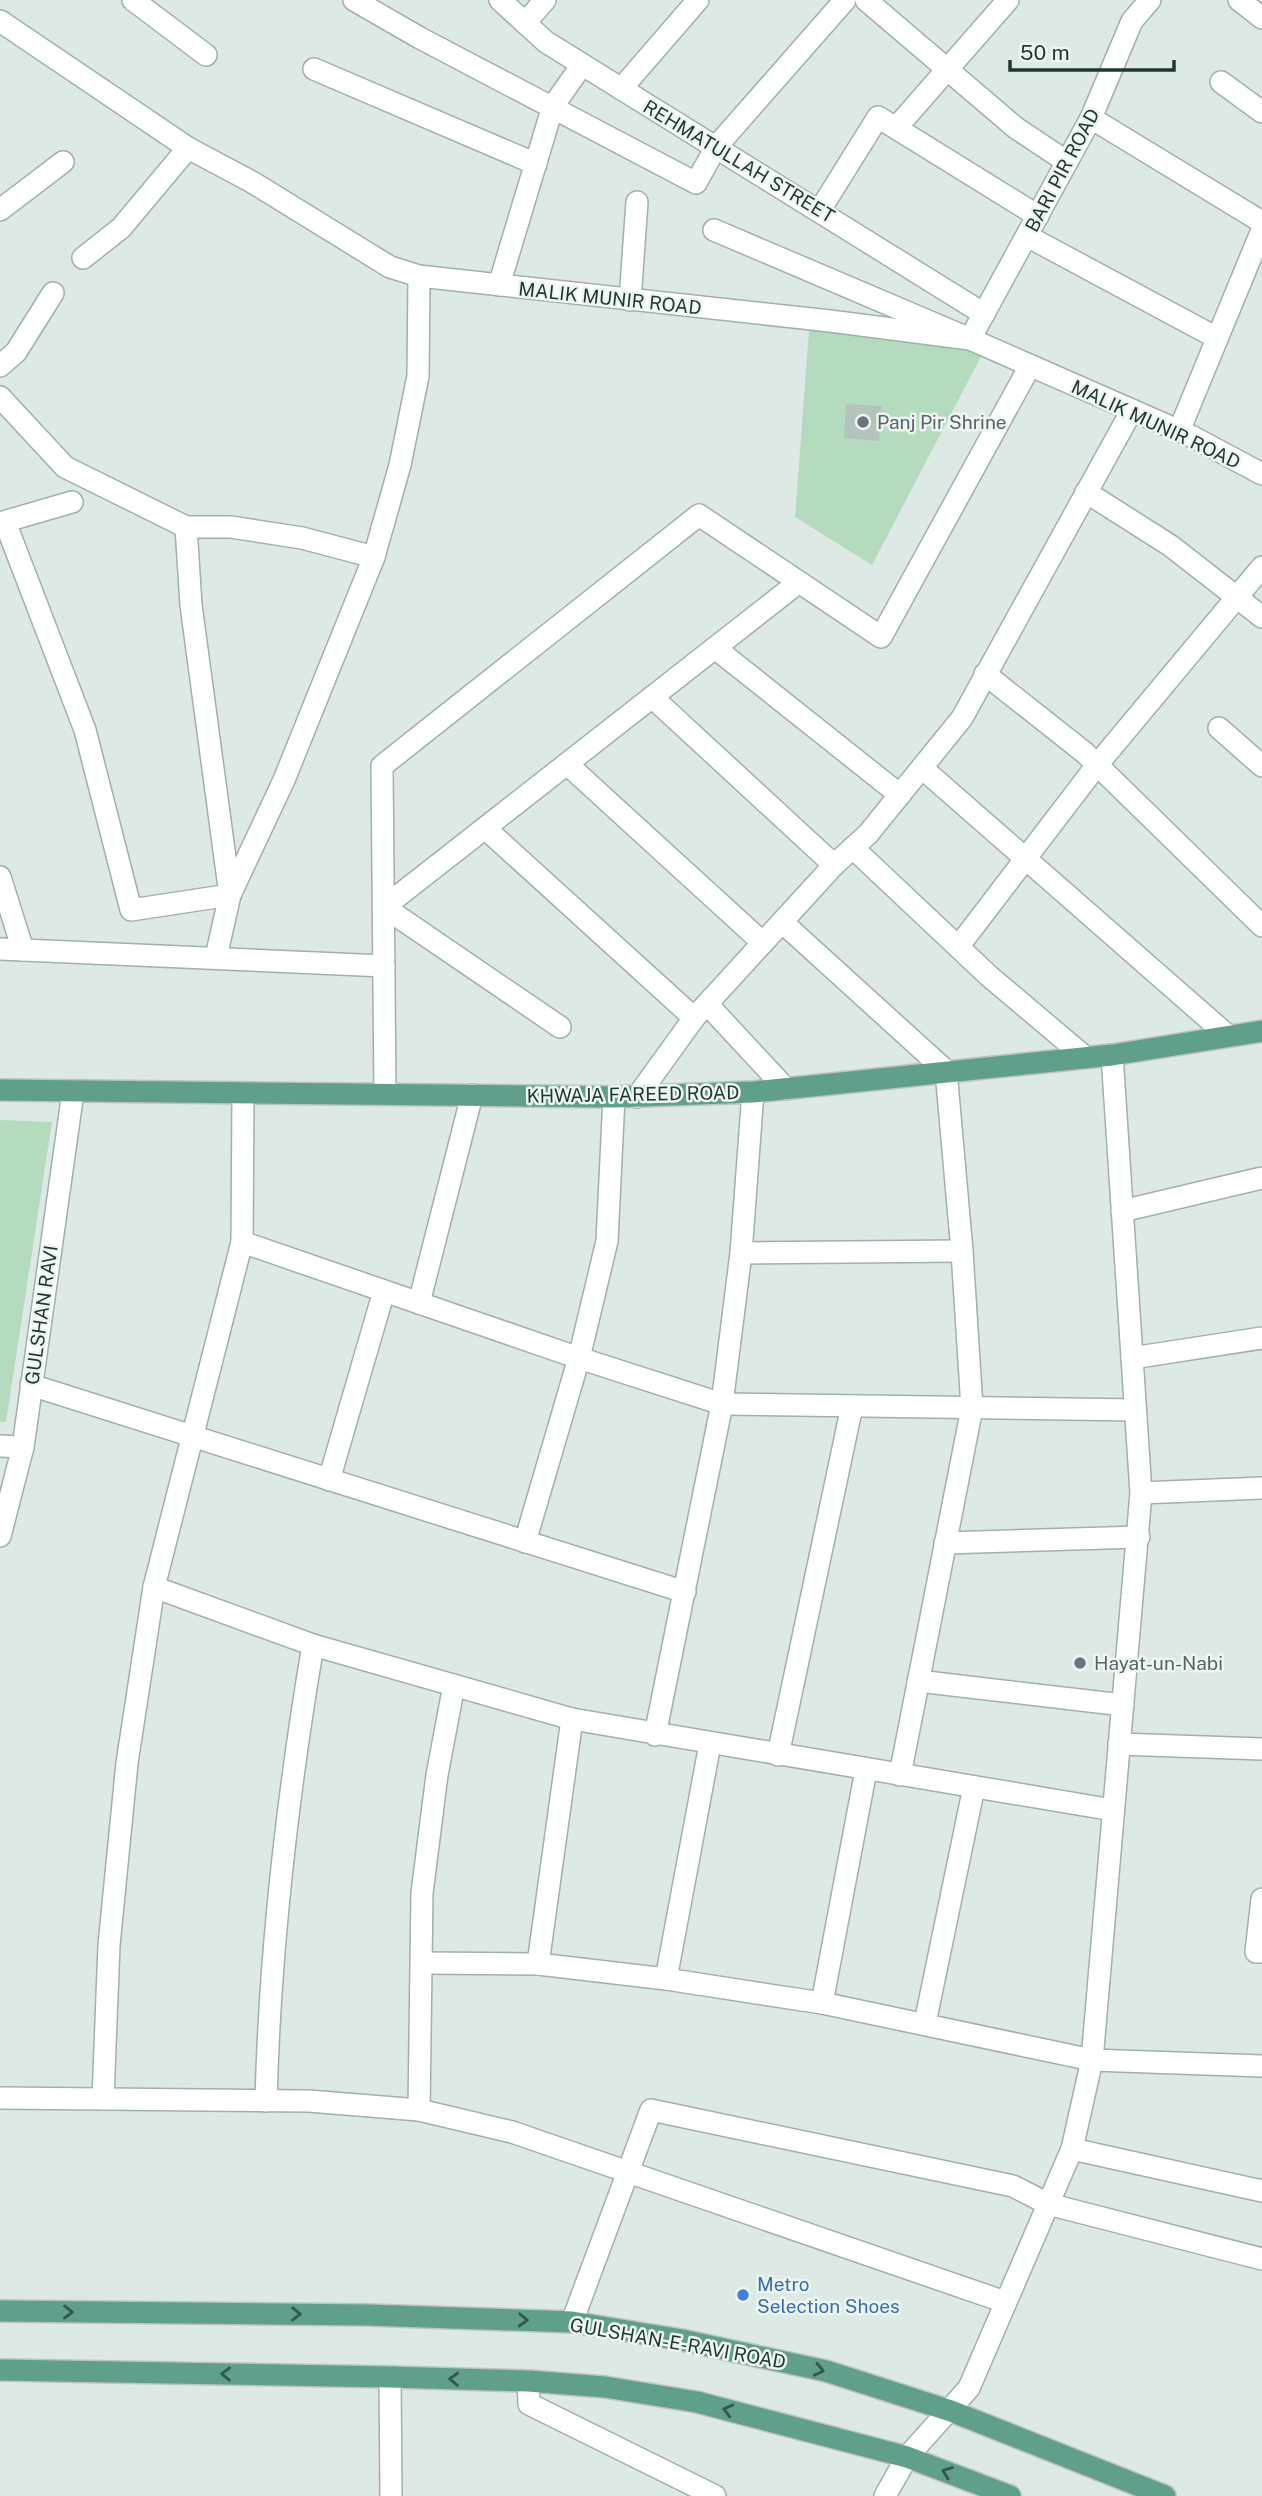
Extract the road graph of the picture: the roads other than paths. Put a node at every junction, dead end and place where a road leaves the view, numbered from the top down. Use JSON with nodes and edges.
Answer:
{"nodes":[{"id":1,"x":133,"y":0,"type":"edge"},
{"id":2,"x":354,"y":0,"type":"edge"},
{"id":3,"x":500,"y":0,"type":"edge"},
{"id":4,"x":545,"y":0,"type":"edge"},
{"id":5,"x":698,"y":0,"type":"edge"},
{"id":6,"x":845,"y":0,"type":"edge"},
{"id":7,"x":866,"y":0,"type":"edge"},
{"id":8,"x":1008,"y":0,"type":"edge"},
{"id":9,"x":1150,"y":0,"type":"edge"},
{"id":10,"x":1239,"y":0,"type":"edge"},
{"id":11,"x":1262,"y":18,"type":"edge"},
{"id":12,"x":525,"y":23,"type":"junction"},
{"id":13,"x":2,"y":27,"type":"edge"},
{"id":14,"x":206,"y":55,"type":"dead end"},
{"id":15,"x":582,"y":65,"type":"junction"},
{"id":16,"x":314,"y":69,"type":"dead end"},
{"id":17,"x":947,"y":70,"type":"junction"},
{"id":18,"x":1221,"y":82,"type":"dead end"},
{"id":19,"x":621,"y":89,"type":"junction"},
{"id":20,"x":553,"y":106,"type":"junction"},
{"id":21,"x":1262,"y":112,"type":"edge"},
{"id":22,"x":1091,"y":118,"type":"junction"},
{"id":23,"x":896,"y":128,"type":"junction"},
{"id":24,"x":716,"y":147,"type":"junction"},
{"id":25,"x":188,"y":148,"type":"junction"},
{"id":26,"x":63,"y":162,"type":"dead end"},
{"id":27,"x":1068,"y":162,"type":"junction"},
{"id":28,"x":536,"y":164,"type":"junction"},
{"id":29,"x":637,"y":202,"type":"dead end"},
{"id":30,"x":0,"y":210,"type":"edge"},
{"id":31,"x":820,"y":210,"type":"junction"},
{"id":32,"x":1038,"y":216,"type":"junction"},
{"id":33,"x":1262,"y":222,"type":"edge"},
{"id":34,"x":715,"y":230,"type":"dead end"},
{"id":35,"x":1262,"y":230,"type":"edge"},
{"id":36,"x":1027,"y":236,"type":"junction"},
{"id":37,"x":83,"y":258,"type":"dead end"},
{"id":38,"x":419,"y":276,"type":"junction"},
{"id":39,"x":499,"y":285,"type":"junction"},
{"id":40,"x":53,"y":293,"type":"dead end"},
{"id":41,"x":630,"y":300,"type":"junction"},
{"id":42,"x":984,"y":314,"type":"junction"},
{"id":43,"x":1217,"y":338,"type":"junction"},
{"id":44,"x":970,"y":339,"type":"junction"},
{"id":45,"x":0,"y":366,"type":"edge"},
{"id":46,"x":1030,"y":366,"type":"junction"},
{"id":47,"x":0,"y":397,"type":"edge"},
{"id":48,"x":1132,"y":410,"type":"junction"},
{"id":49,"x":1179,"y":431,"type":"junction"},
{"id":50,"x":1262,"y":474,"type":"edge"},
{"id":51,"x":1086,"y":492,"type":"junction"},
{"id":52,"x":72,"y":502,"type":"dead end"},
{"id":53,"x":3,"y":523,"type":"edge"},
{"id":54,"x":186,"y":527,"type":"junction"},
{"id":55,"x":374,"y":557,"type":"junction"},
{"id":56,"x":1262,"y":567,"type":"edge"},
{"id":57,"x":799,"y":582,"type":"junction"},
{"id":58,"x":1237,"y":597,"type":"junction"},
{"id":59,"x":1262,"y":617,"type":"edge"},
{"id":60,"x":715,"y":648,"type":"junction"},
{"id":61,"x":985,"y":674,"type":"junction"},
{"id":62,"x":652,"y":697,"type":"junction"},
{"id":63,"x":1219,"y":728,"type":"dead end"},
{"id":64,"x":567,"y":764,"type":"junction"},
{"id":65,"x":1097,"y":765,"type":"junction"},
{"id":66,"x":1262,"y":766,"type":"edge"},
{"id":67,"x":922,"y":768,"type":"junction"},
{"id":68,"x":900,"y":794,"type":"junction"},
{"id":69,"x":485,"y":828,"type":"junction"},
{"id":70,"x":853,"y":848,"type":"junction"},
{"id":71,"x":1027,"y":859,"type":"junction"},
{"id":72,"x":834,"y":866,"type":"junction"},
{"id":73,"x":0,"y":877,"type":"edge"},
{"id":74,"x":230,"y":895,"type":"junction"},
{"id":75,"x":384,"y":907,"type":"junction"},
{"id":76,"x":782,"y":922,"type":"junction"},
{"id":77,"x":1262,"y":926,"type":"edge"},
{"id":78,"x":763,"y":943,"type":"junction"},
{"id":79,"x":958,"y":947,"type":"junction"},
{"id":80,"x":0,"y":949,"type":"edge"},
{"id":81,"x":23,"y":950,"type":"junction"},
{"id":82,"x":216,"y":957,"type":"junction"},
{"id":83,"x":384,"y":966,"type":"junction"},
{"id":84,"x":701,"y":1011,"type":"junction"},
{"id":85,"x":560,"y":1027,"type":"dead end"},
{"id":86,"x":1262,"y":1031,"type":"edge"},
{"id":87,"x":1227,"y":1035,"type":"junction"},
{"id":88,"x":1112,"y":1055,"type":"junction"},
{"id":89,"x":1085,"y":1057,"type":"junction"},
{"id":90,"x":946,"y":1071,"type":"junction"},
{"id":91,"x":786,"y":1088,"type":"junction"},
{"id":92,"x":0,"y":1090,"type":"edge"},
{"id":93,"x":73,"y":1092,"type":"junction"},
{"id":94,"x":753,"y":1092,"type":"junction"},
{"id":95,"x":243,"y":1093,"type":"junction"},
{"id":96,"x":385,"y":1094,"type":"junction"},
{"id":97,"x":472,"y":1096,"type":"junction"},
{"id":98,"x":614,"y":1097,"type":"junction"},
{"id":99,"x":637,"y":1097,"type":"junction"},
{"id":100,"x":1262,"y":1178,"type":"edge"},
{"id":101,"x":1122,"y":1211,"type":"junction"},
{"id":102,"x":242,"y":1242,"type":"junction"},
{"id":103,"x":962,"y":1251,"type":"junction"},
{"id":104,"x":741,"y":1253,"type":"junction"},
{"id":105,"x":384,"y":1291,"type":"junction"},
{"id":106,"x":419,"y":1303,"type":"junction"},
{"id":107,"x":1262,"y":1338,"type":"edge"},
{"id":108,"x":1132,"y":1358,"type":"junction"},
{"id":109,"x":579,"y":1359,"type":"junction"},
{"id":110,"x":31,"y":1385,"type":"junction"},
{"id":111,"x":722,"y":1404,"type":"junction"},
{"id":112,"x":852,"y":1406,"type":"junction"},
{"id":113,"x":972,"y":1408,"type":"junction"},
{"id":114,"x":1135,"y":1410,"type":"junction"},
{"id":115,"x":193,"y":1438,"type":"junction"},
{"id":116,"x":0,"y":1446,"type":"edge"},
{"id":117,"x":23,"y":1447,"type":"junction"},
{"id":118,"x":329,"y":1480,"type":"junction"},
{"id":119,"x":1262,"y":1488,"type":"edge"},
{"id":120,"x":1141,"y":1493,"type":"junction"},
{"id":121,"x":0,"y":1536,"type":"edge"},
{"id":122,"x":1139,"y":1537,"type":"junction"},
{"id":123,"x":525,"y":1542,"type":"junction"},
{"id":124,"x":945,"y":1543,"type":"junction"},
{"id":125,"x":154,"y":1587,"type":"junction"},
{"id":126,"x":685,"y":1592,"type":"junction"},
{"id":127,"x":313,"y":1645,"type":"junction"},
{"id":128,"x":918,"y":1681,"type":"junction"},
{"id":129,"x":454,"y":1685,"type":"junction"},
{"id":130,"x":1123,"y":1705,"type":"junction"},
{"id":131,"x":572,"y":1719,"type":"junction"},
{"id":132,"x":655,"y":1735,"type":"junction"},
{"id":133,"x":710,"y":1744,"type":"junction"},
{"id":134,"x":1119,"y":1744,"type":"junction"},
{"id":135,"x":1262,"y":1749,"type":"edge"},
{"id":136,"x":778,"y":1755,"type":"junction"},
{"id":137,"x":866,"y":1770,"type":"junction"},
{"id":138,"x":900,"y":1775,"type":"junction"},
{"id":139,"x":974,"y":1787,"type":"junction"},
{"id":140,"x":1113,"y":1810,"type":"junction"},
{"id":141,"x":1262,"y":1899,"type":"edge"},
{"id":142,"x":1262,"y":1952,"type":"edge"},
{"id":143,"x":422,"y":1963,"type":"junction"},
{"id":144,"x":538,"y":1964,"type":"junction"},
{"id":145,"x":666,"y":1979,"type":"junction"},
{"id":146,"x":822,"y":2003,"type":"junction"},
{"id":147,"x":925,"y":2023,"type":"junction"},
{"id":148,"x":1092,"y":2060,"type":"junction"},
{"id":149,"x":1262,"y":2066,"type":"edge"},
{"id":150,"x":0,"y":2098,"type":"edge"},
{"id":151,"x":103,"y":2099,"type":"junction"},
{"id":152,"x":266,"y":2101,"type":"junction"},
{"id":153,"x":419,"y":2110,"type":"junction"},
{"id":154,"x":1072,"y":2149,"type":"junction"},
{"id":155,"x":628,"y":2172,"type":"junction"},
{"id":156,"x":1262,"y":2191,"type":"edge"},
{"id":157,"x":1048,"y":2204,"type":"junction"},
{"id":158,"x":1262,"y":2259,"type":"edge"},
{"id":159,"x":1005,"y":2302,"type":"junction"},
{"id":160,"x":0,"y":2311,"type":"edge"},
{"id":161,"x":572,"y":2322,"type":"junction"},
{"id":162,"x":0,"y":2370,"type":"edge"},
{"id":163,"x":390,"y":2377,"type":"junction"},
{"id":164,"x":528,"y":2381,"type":"junction"},
{"id":165,"x":951,"y":2411,"type":"junction"},
{"id":166,"x":907,"y":2457,"type":"junction"},
{"id":167,"x":391,"y":2496,"type":"edge"},
{"id":168,"x":715,"y":2496,"type":"edge"},
{"id":169,"x":885,"y":2496,"type":"edge"},
{"id":170,"x":1010,"y":2496,"type":"edge"},
{"id":171,"x":1165,"y":2496,"type":"edge"}],
"edges":[{"from":1,"to":14,"type":"street"},
{"from":2,"to":20,"type":"street"},
{"from":3,"to":12,"type":"street","name":"REHMATULLAH STREET"},
{"from":4,"to":12,"type":"street"},
{"from":5,"to":19,"type":"street"},
{"from":6,"to":24,"type":"street"},
{"from":7,"to":17,"type":"street"},
{"from":8,"to":17,"type":"street"},
{"from":9,"to":22,"type":"street","name":"BARI PIR ROAD"},
{"from":10,"to":11,"type":"street"},
{"from":12,"to":15,"type":"street","name":"REHMATULLAH STREET"},
{"from":13,"to":25,"type":"street","name":"MALIK MUNIR ROAD"},
{"from":15,"to":19,"type":"street","name":"REHMATULLAH STREET"},
{"from":15,"to":20,"type":"street"},
{"from":16,"to":28,"type":"street"},
{"from":17,"to":23,"type":"street"},
{"from":17,"to":27,"type":"street"},
{"from":18,"to":21,"type":"street"},
{"from":19,"to":24,"type":"street","name":"REHMATULLAH STREET"},
{"from":20,"to":24,"type":"street"},
{"from":20,"to":28,"type":"street"},
{"from":22,"to":27,"type":"street","name":"BARI PIR ROAD"},
{"from":22,"to":33,"type":"street"},
{"from":23,"to":31,"type":"street"},
{"from":23,"to":32,"type":"street"},
{"from":24,"to":31,"type":"street","name":"REHMATULLAH STREET"},
{"from":25,"to":37,"type":"street"},
{"from":25,"to":38,"type":"street","name":"MALIK MUNIR ROAD"},
{"from":26,"to":30,"type":"street"},
{"from":27,"to":32,"type":"street","name":"BARI PIR ROAD"},
{"from":28,"to":39,"type":"street"},
{"from":29,"to":41,"type":"street"},
{"from":31,"to":42,"type":"street","name":"REHMATULLAH STREET"},
{"from":32,"to":36,"type":"street","name":"BARI PIR ROAD"},
{"from":34,"to":44,"type":"street"},
{"from":35,"to":43,"type":"street"},
{"from":36,"to":42,"type":"street","name":"BARI PIR ROAD"},
{"from":36,"to":43,"type":"street"},
{"from":38,"to":39,"type":"street","name":"MALIK MUNIR ROAD"},
{"from":38,"to":55,"type":"street"},
{"from":39,"to":41,"type":"street","name":"MALIK MUNIR ROAD"},
{"from":40,"to":45,"type":"street"},
{"from":41,"to":44,"type":"street","name":"MALIK MUNIR ROAD"},
{"from":42,"to":44,"type":"street","name":"BARI PIR ROAD"},
{"from":43,"to":49,"type":"street"},
{"from":44,"to":46,"type":"street","name":"MALIK MUNIR ROAD"},
{"from":46,"to":48,"type":"street","name":"MALIK MUNIR ROAD"},
{"from":46,"to":57,"type":"street"},
{"from":47,"to":54,"type":"street"},
{"from":48,"to":49,"type":"street","name":"MALIK MUNIR ROAD"},
{"from":48,"to":51,"type":"street"},
{"from":49,"to":50,"type":"street","name":"MALIK MUNIR ROAD"},
{"from":51,"to":58,"type":"street"},
{"from":51,"to":61,"type":"street"},
{"from":52,"to":53,"type":"street"},
{"from":53,"to":74,"type":"street"},
{"from":54,"to":55,"type":"street"},
{"from":54,"to":74,"type":"street"},
{"from":55,"to":74,"type":"street"},
{"from":56,"to":58,"type":"street"},
{"from":57,"to":60,"type":"street"},
{"from":57,"to":75,"type":"street"},
{"from":58,"to":59,"type":"street"},
{"from":58,"to":65,"type":"street"},
{"from":60,"to":62,"type":"street"},
{"from":60,"to":68,"type":"street"},
{"from":61,"to":65,"type":"street"},
{"from":61,"to":67,"type":"street"},
{"from":62,"to":64,"type":"street"},
{"from":62,"to":72,"type":"street"},
{"from":63,"to":66,"type":"street"},
{"from":64,"to":69,"type":"street"},
{"from":64,"to":78,"type":"street"},
{"from":65,"to":71,"type":"street"},
{"from":65,"to":77,"type":"street"},
{"from":67,"to":68,"type":"street"},
{"from":67,"to":71,"type":"street"},
{"from":68,"to":70,"type":"street"},
{"from":69,"to":75,"type":"street"},
{"from":69,"to":84,"type":"street"},
{"from":70,"to":72,"type":"street"},
{"from":70,"to":79,"type":"street"},
{"from":71,"to":79,"type":"street"},
{"from":71,"to":87,"type":"street"},
{"from":72,"to":76,"type":"street"},
{"from":73,"to":81,"type":"street"},
{"from":74,"to":82,"type":"street"},
{"from":75,"to":83,"type":"street"},
{"from":75,"to":85,"type":"street"},
{"from":76,"to":78,"type":"street"},
{"from":76,"to":90,"type":"street"},
{"from":78,"to":84,"type":"street"},
{"from":79,"to":89,"type":"street"},
{"from":80,"to":81,"type":"street"},
{"from":81,"to":82,"type":"street"},
{"from":82,"to":83,"type":"street"},
{"from":83,"to":96,"type":"street"},
{"from":84,"to":91,"type":"street"},
{"from":84,"to":99,"type":"street"},
{"from":86,"to":87,"type":"main road","name":"KHWAJA FAREED ROAD"},
{"from":87,"to":88,"type":"main road","name":"KHWAJA FAREED ROAD"},
{"from":88,"to":89,"type":"main road","name":"KHWAJA FAREED ROAD"},
{"from":88,"to":101,"type":"street"},
{"from":89,"to":90,"type":"main road","name":"KHWAJA FAREED ROAD"},
{"from":90,"to":91,"type":"main road","name":"KHWAJA FAREED ROAD"},
{"from":90,"to":103,"type":"street"},
{"from":91,"to":94,"type":"main road","name":"KHWAJA FAREED ROAD"},
{"from":92,"to":93,"type":"main road","name":"KHWAJA FAREED ROAD"},
{"from":93,"to":95,"type":"main road","name":"KHWAJA FAREED ROAD"},
{"from":93,"to":110,"type":"street","name":"GULSHAN RAVI"},
{"from":94,"to":99,"type":"main road","name":"KHWAJA FAREED ROAD"},
{"from":94,"to":104,"type":"street"},
{"from":95,"to":96,"type":"main road","name":"KHWAJA FAREED ROAD"},
{"from":95,"to":102,"type":"street"},
{"from":96,"to":97,"type":"main road","name":"KHWAJA FAREED ROAD"},
{"from":97,"to":98,"type":"main road","name":"KHWAJA FAREED ROAD"},
{"from":97,"to":106,"type":"street"},
{"from":98,"to":99,"type":"main road","name":"KHWAJA FAREED ROAD"},
{"from":98,"to":109,"type":"street"},
{"from":100,"to":101,"type":"street"},
{"from":101,"to":108,"type":"street"},
{"from":102,"to":105,"type":"street"},
{"from":102,"to":115,"type":"street"},
{"from":103,"to":104,"type":"street"},
{"from":103,"to":113,"type":"street"},
{"from":104,"to":111,"type":"street"},
{"from":105,"to":106,"type":"street"},
{"from":105,"to":118,"type":"street"},
{"from":106,"to":109,"type":"street"},
{"from":107,"to":108,"type":"street"},
{"from":108,"to":114,"type":"street"},
{"from":109,"to":111,"type":"street"},
{"from":109,"to":123,"type":"street"},
{"from":110,"to":115,"type":"street"},
{"from":110,"to":117,"type":"street","name":"GULSHAN RAVI"},
{"from":111,"to":112,"type":"street"},
{"from":111,"to":126,"type":"street"},
{"from":112,"to":113,"type":"street"},
{"from":112,"to":136,"type":"street"},
{"from":113,"to":114,"type":"street"},
{"from":113,"to":124,"type":"street"},
{"from":114,"to":120,"type":"street"},
{"from":115,"to":118,"type":"street"},
{"from":115,"to":125,"type":"street"},
{"from":116,"to":117,"type":"street"},
{"from":117,"to":121,"type":"street","name":"GULSHAN RAVI"},
{"from":118,"to":123,"type":"street"},
{"from":119,"to":120,"type":"street"},
{"from":120,"to":122,"type":"street"},
{"from":122,"to":124,"type":"street"},
{"from":122,"to":130,"type":"street"},
{"from":123,"to":126,"type":"street"},
{"from":124,"to":128,"type":"street"},
{"from":125,"to":127,"type":"street"},
{"from":125,"to":151,"type":"street"},
{"from":126,"to":132,"type":"street"},
{"from":127,"to":129,"type":"street"},
{"from":127,"to":152,"type":"street"},
{"from":128,"to":130,"type":"street"},
{"from":128,"to":138,"type":"street"},
{"from":129,"to":131,"type":"street"},
{"from":129,"to":143,"type":"street"},
{"from":130,"to":134,"type":"street"},
{"from":131,"to":132,"type":"street"},
{"from":131,"to":144,"type":"street"},
{"from":132,"to":133,"type":"street"},
{"from":133,"to":136,"type":"street"},
{"from":133,"to":145,"type":"street"},
{"from":134,"to":135,"type":"street"},
{"from":134,"to":140,"type":"street"},
{"from":136,"to":137,"type":"street"},
{"from":137,"to":138,"type":"street"},
{"from":137,"to":146,"type":"street"},
{"from":138,"to":139,"type":"street"},
{"from":139,"to":140,"type":"street"},
{"from":139,"to":147,"type":"street"},
{"from":140,"to":148,"type":"street"},
{"from":141,"to":142,"type":"street"},
{"from":143,"to":144,"type":"street"},
{"from":143,"to":153,"type":"street"},
{"from":144,"to":145,"type":"street"},
{"from":145,"to":146,"type":"street"},
{"from":146,"to":147,"type":"street"},
{"from":147,"to":148,"type":"street"},
{"from":148,"to":149,"type":"street"},
{"from":148,"to":154,"type":"street"},
{"from":150,"to":151,"type":"street"},
{"from":151,"to":152,"type":"street"},
{"from":152,"to":153,"type":"street"},
{"from":153,"to":155,"type":"street"},
{"from":154,"to":156,"type":"street"},
{"from":154,"to":157,"type":"street"},
{"from":155,"to":157,"type":"street"},
{"from":155,"to":159,"type":"street"},
{"from":155,"to":161,"type":"street"},
{"from":157,"to":158,"type":"street"},
{"from":157,"to":159,"type":"street"},
{"from":159,"to":165,"type":"street"},
{"from":160,"to":161,"type":"main road","name":"GULSHAN-E-RAVI ROAD","one_way":true},
{"from":161,"to":165,"type":"main road","name":"GULSHAN-E-RAVI ROAD","one_way":true},
{"from":163,"to":162,"type":"main road","one_way":true},
{"from":164,"to":163,"type":"main road","one_way":true},
{"from":163,"to":167,"type":"street"},
{"from":166,"to":164,"type":"main road","one_way":true},
{"from":164,"to":168,"type":"street"},
{"from":165,"to":166,"type":"street"},
{"from":165,"to":171,"type":"main road","name":"GULSHAN-E-RAVI ROAD"},
{"from":166,"to":169,"type":"street"},
{"from":170,"to":166,"type":"main road","one_way":true}]}
